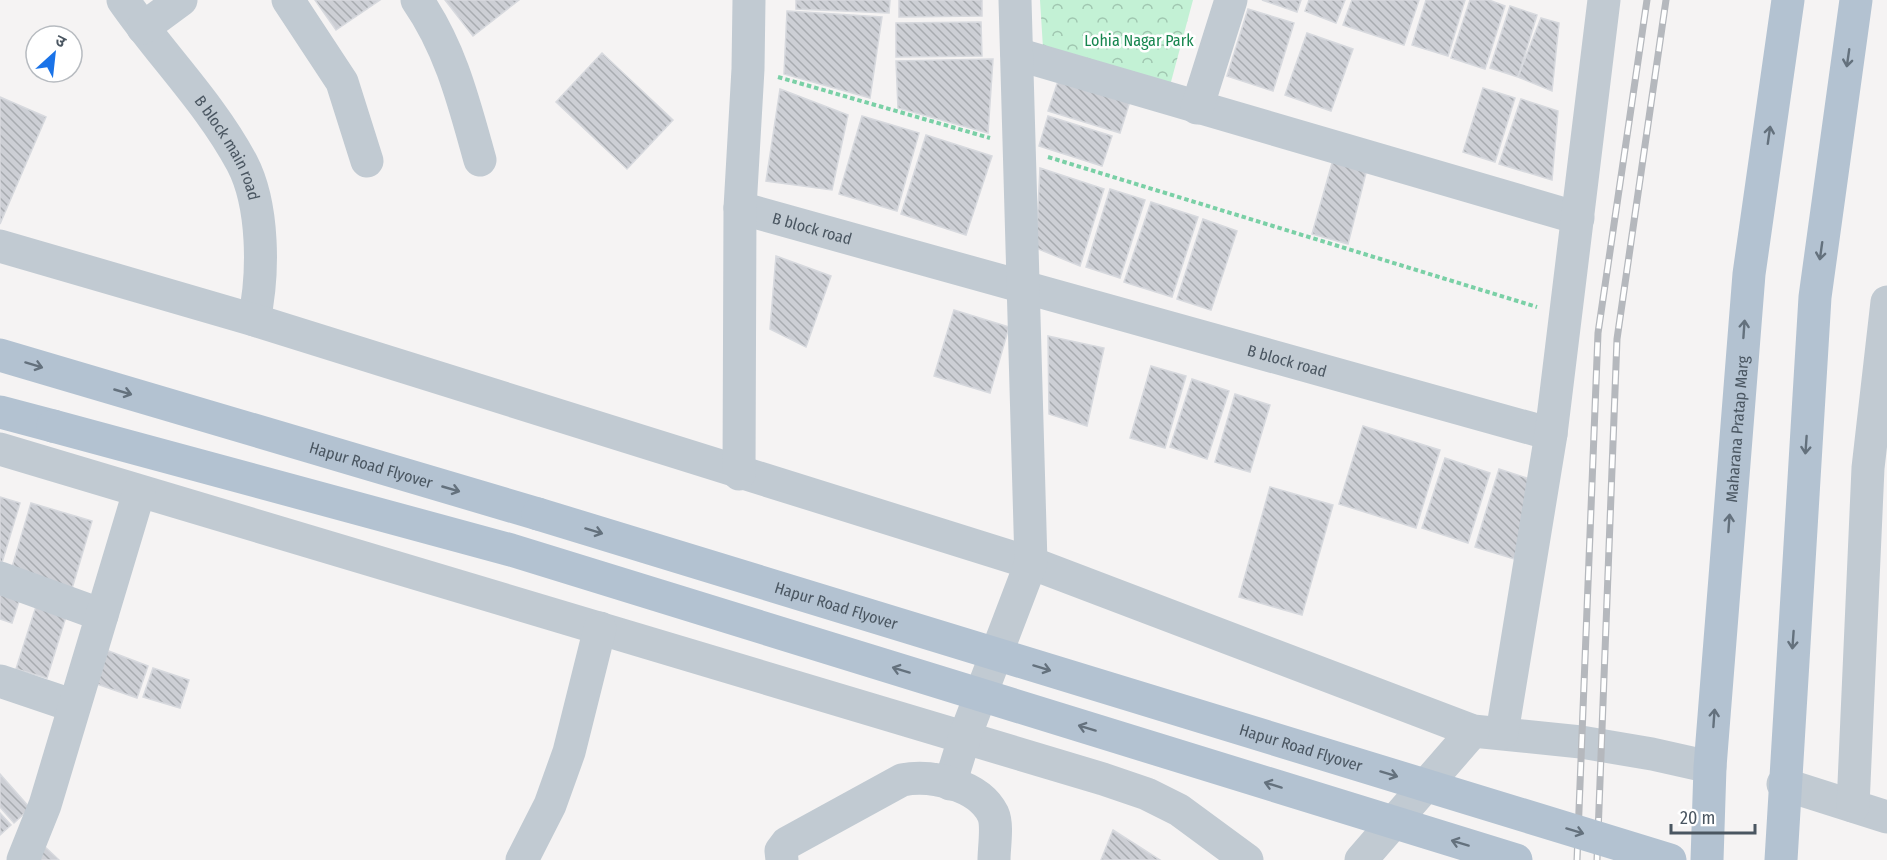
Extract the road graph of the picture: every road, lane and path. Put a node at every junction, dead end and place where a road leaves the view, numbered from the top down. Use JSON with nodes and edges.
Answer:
{"nodes":[{"id":1,"x":123,"y":0,"type":"edge"},
{"id":2,"x":181,"y":0,"type":"edge"},
{"id":3,"x":288,"y":0,"type":"edge"},
{"id":4,"x":417,"y":0,"type":"edge"},
{"id":5,"x":749,"y":0,"type":"edge"},
{"id":6,"x":1015,"y":0,"type":"edge"},
{"id":7,"x":1231,"y":0,"type":"edge"},
{"id":8,"x":1788,"y":0,"type":"edge"},
{"id":9,"x":1856,"y":0,"type":"edge"},
{"id":10,"x":1597,"y":2,"type":"edge"},
{"id":11,"x":142,"y":28,"type":"junction"},
{"id":12,"x":1017,"y":54,"type":"junction"},
{"id":13,"x":748,"y":69,"type":"junction"},
{"id":14,"x":1197,"y":108,"type":"junction"},
{"id":15,"x":1019,"y":148,"type":"junction"},
{"id":16,"x":480,"y":160,"type":"dead end"},
{"id":17,"x":367,"y":161,"type":"dead end"},
{"id":18,"x":740,"y":208,"type":"junction"},
{"id":19,"x":1578,"y":218,"type":"junction"},
{"id":20,"x":0,"y":246,"type":"edge"},
{"id":21,"x":1023,"y":288,"type":"junction"},
{"id":22,"x":1566,"y":315,"type":"junction"},
{"id":23,"x":1886,"y":315,"type":"edge"},
{"id":24,"x":254,"y":320,"type":"junction"},
{"id":25,"x":0,"y":355,"type":"edge"},
{"id":26,"x":0,"y":412,"type":"edge"},
{"id":27,"x":1551,"y":434,"type":"junction"},
{"id":28,"x":0,"y":449,"type":"edge"},
{"id":29,"x":739,"y":474,"type":"junction"},
{"id":30,"x":139,"y":492,"type":"junction"},
{"id":31,"x":1031,"y":563,"type":"junction"},
{"id":32,"x":0,"y":578,"type":"edge"},
{"id":33,"x":102,"y":615,"type":"junction"},
{"id":34,"x":600,"y":628,"type":"junction"},
{"id":35,"x":0,"y":681,"type":"edge"},
{"id":36,"x":74,"y":706,"type":"junction"},
{"id":37,"x":1488,"y":732,"type":"junction"},
{"id":38,"x":954,"y":733,"type":"junction"},
{"id":39,"x":1710,"y":767,"type":"junction"},
{"id":40,"x":941,"y":782,"type":"junction"},
{"id":41,"x":1783,"y":784,"type":"junction"},
{"id":42,"x":1853,"y":806,"type":"junction"},
{"id":43,"x":1887,"y":817,"type":"edge"},
{"id":44,"x":23,"y":860,"type":"edge"},
{"id":45,"x":522,"y":860,"type":"edge"},
{"id":46,"x":782,"y":860,"type":"edge"},
{"id":47,"x":994,"y":860,"type":"edge"},
{"id":48,"x":1247,"y":860,"type":"edge"},
{"id":49,"x":1361,"y":860,"type":"edge"},
{"id":50,"x":1516,"y":860,"type":"edge"},
{"id":51,"x":1670,"y":860,"type":"edge"},
{"id":52,"x":1707,"y":860,"type":"edge"},
{"id":53,"x":1781,"y":860,"type":"edge"}],
"edges":[{"from":1,"to":11,"type":"street","name":"B block main road"},
{"from":2,"to":11,"type":"street"},
{"from":3,"to":17,"type":"street"},
{"from":4,"to":16,"type":"street"},
{"from":5,"to":13,"type":"street"},
{"from":6,"to":12,"type":"street"},
{"from":7,"to":14,"type":"street"},
{"from":39,"to":8,"type":"main road","name":"Maharana Pratap Marg","one_way":true},
{"from":9,"to":41,"type":"main road","one_way":true},
{"from":10,"to":19,"type":"street"},
{"from":11,"to":24,"type":"street","name":"B block main road"},
{"from":12,"to":14,"type":"street"},
{"from":12,"to":15,"type":"street"},
{"from":13,"to":15,"type":"path"},
{"from":13,"to":18,"type":"street"},
{"from":14,"to":19,"type":"street"},
{"from":15,"to":21,"type":"street"},
{"from":15,"to":22,"type":"path"},
{"from":18,"to":21,"type":"street","name":"B block road"},
{"from":18,"to":29,"type":"street"},
{"from":19,"to":22,"type":"street"},
{"from":20,"to":24,"type":"street"},
{"from":21,"to":27,"type":"street","name":"B block road"},
{"from":21,"to":31,"type":"street"},
{"from":22,"to":27,"type":"street"},
{"from":23,"to":42,"type":"street"},
{"from":24,"to":29,"type":"street"},
{"from":25,"to":51,"type":"main road","name":"Hapur Road Flyover","one_way":true,"bridge":true},
{"from":50,"to":26,"type":"main road","one_way":true,"bridge":true},
{"from":27,"to":37,"type":"street"},
{"from":28,"to":30,"type":"street"},
{"from":29,"to":31,"type":"street"},
{"from":30,"to":33,"type":"street"},
{"from":30,"to":34,"type":"street"},
{"from":31,"to":37,"type":"street"},
{"from":31,"to":38,"type":"street"},
{"from":32,"to":33,"type":"street"},
{"from":33,"to":36,"type":"street"},
{"from":34,"to":38,"type":"street"},
{"from":34,"to":45,"type":"street"},
{"from":35,"to":36,"type":"street"},
{"from":36,"to":44,"type":"street"},
{"from":37,"to":39,"type":"street"},
{"from":37,"to":49,"type":"street"},
{"from":38,"to":40,"type":"street"},
{"from":38,"to":48,"type":"street"},
{"from":39,"to":52,"type":"main road","name":"Maharana Pratap Marg"},
{"from":40,"to":46,"type":"street"},
{"from":40,"to":47,"type":"street"},
{"from":41,"to":42,"type":"street"},
{"from":41,"to":53,"type":"main road"},
{"from":42,"to":43,"type":"street"}]}
